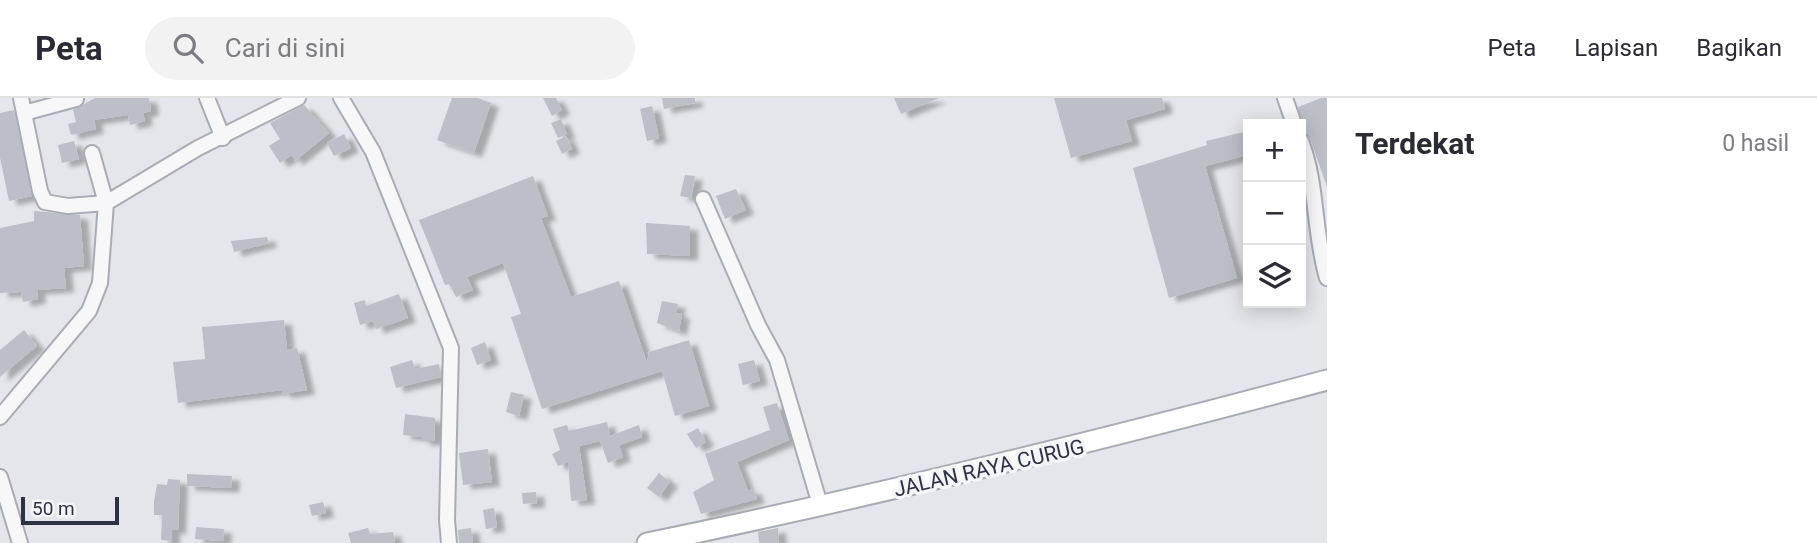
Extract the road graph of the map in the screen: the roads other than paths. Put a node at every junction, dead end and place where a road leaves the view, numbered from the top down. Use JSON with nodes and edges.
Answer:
{"nodes":[{"id":1,"x":21,"y":98,"type":"edge"},
{"id":2,"x":207,"y":98,"type":"edge"},
{"id":3,"x":298,"y":98,"type":"edge"},
{"id":4,"x":341,"y":98,"type":"edge"},
{"id":5,"x":1285,"y":98,"type":"edge"},
{"id":6,"x":76,"y":99,"type":"edge"},
{"id":7,"x":24,"y":113,"type":"junction"},
{"id":8,"x":1292,"y":119,"type":"edge"},
{"id":9,"x":223,"y":138,"type":"junction"},
{"id":10,"x":92,"y":153,"type":"dead end"},
{"id":11,"x":1306,"y":158,"type":"edge"},
{"id":12,"x":703,"y":199,"type":"dead end"},
{"id":13,"x":106,"y":203,"type":"junction"},
{"id":14,"x":1327,"y":278,"type":"edge"},
{"id":15,"x":1327,"y":380,"type":"edge"},
{"id":16,"x":0,"y":417,"type":"edge"},
{"id":17,"x":0,"y":477,"type":"edge"},
{"id":18,"x":821,"y":508,"type":"junction"},
{"id":19,"x":20,"y":543,"type":"edge"},
{"id":20,"x":449,"y":543,"type":"edge"},
{"id":21,"x":647,"y":543,"type":"edge"}],
"edges":[{"from":1,"to":7,"type":"street"},
{"from":2,"to":9,"type":"street"},
{"from":3,"to":9,"type":"street"},
{"from":4,"to":20,"type":"street"},
{"from":5,"to":8,"type":"street"},
{"from":6,"to":7,"type":"street"},
{"from":7,"to":13,"type":"street"},
{"from":9,"to":13,"type":"street"},
{"from":10,"to":13,"type":"street"},
{"from":11,"to":14,"type":"street"},
{"from":12,"to":18,"type":"street"},
{"from":13,"to":16,"type":"street"},
{"from":15,"to":18,"type":"street","name":"JALAN RAYA CURUG"},
{"from":17,"to":19,"type":"street"},
{"from":18,"to":21,"type":"street","name":"JALAN RAYA CURUG"}]}
